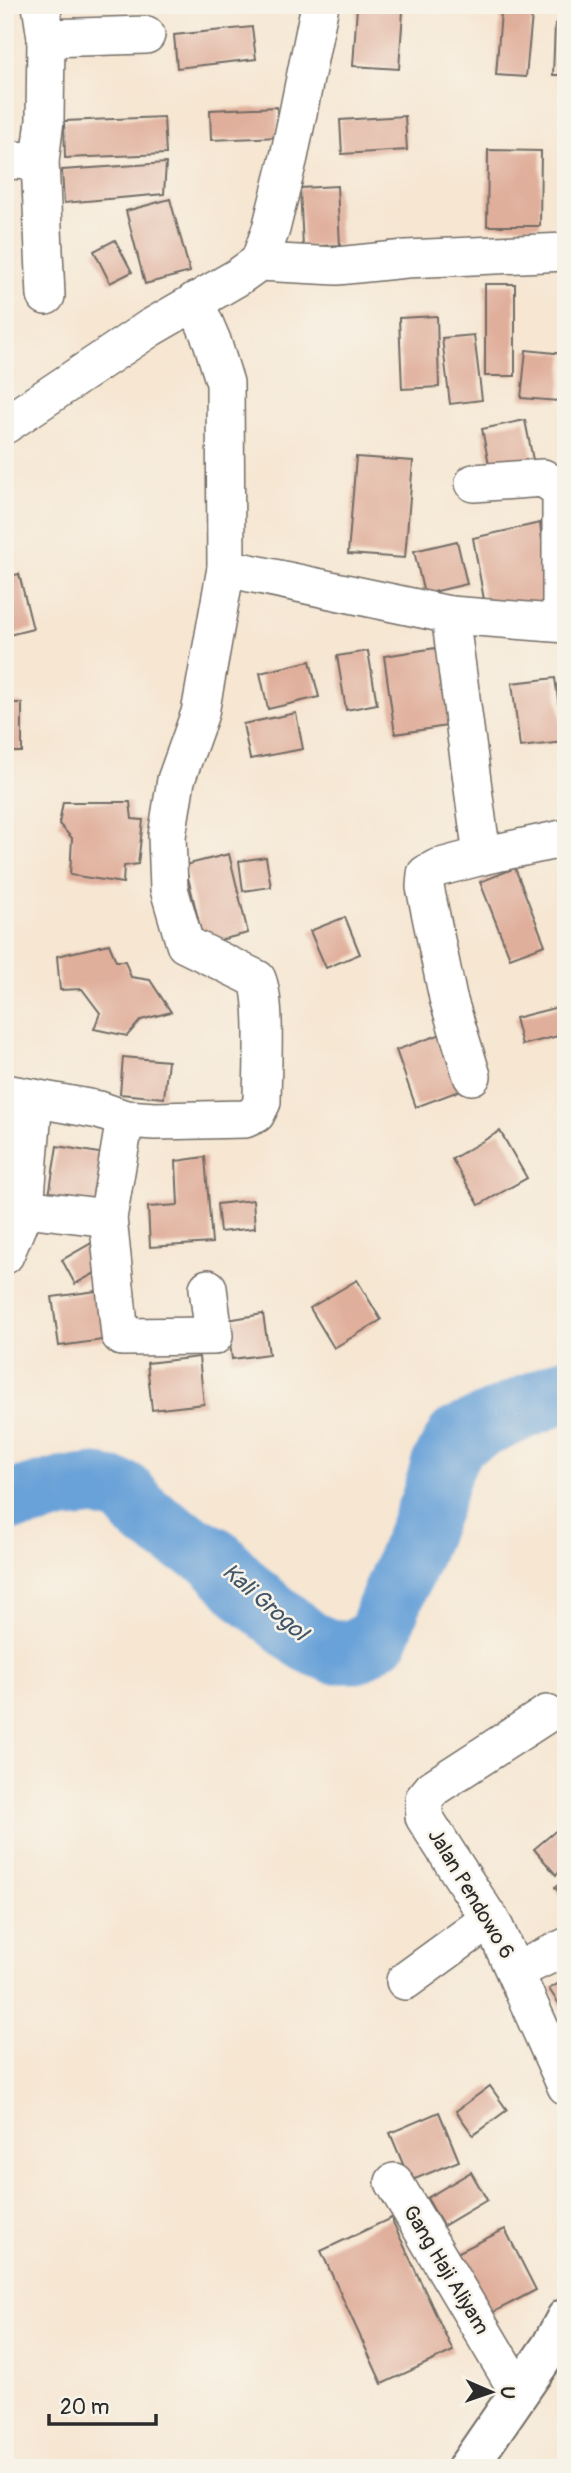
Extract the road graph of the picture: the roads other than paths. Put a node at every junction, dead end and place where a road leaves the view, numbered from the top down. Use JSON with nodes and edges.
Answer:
{"nodes":[{"id":1,"x":320,"y":5,"type":"edge"},
{"id":2,"x":43,"y":22,"type":"edge"},
{"id":3,"x":146,"y":35,"type":"dead end"},
{"id":4,"x":23,"y":161,"type":"edge"},
{"id":5,"x":566,"y":252,"type":"edge"},
{"id":6,"x":259,"y":262,"type":"junction"},
{"id":7,"x":46,"y":296,"type":"dead end"},
{"id":8,"x":195,"y":301,"type":"junction"},
{"id":9,"x":5,"y":425,"type":"edge"},
{"id":10,"x":474,"y":482,"type":"dead end"},
{"id":11,"x":226,"y":568,"type":"junction"},
{"id":12,"x":450,"y":615,"type":"junction"},
{"id":13,"x":564,"y":624,"type":"edge"},
{"id":14,"x":566,"y":838,"type":"edge"},
{"id":15,"x":482,"y":856,"type":"junction"},
{"id":16,"x":472,"y":1076,"type":"dead end"},
{"id":17,"x":20,"y":1096,"type":"edge"},
{"id":18,"x":125,"y":1119,"type":"junction"},
{"id":19,"x":24,"y":1208,"type":"junction"},
{"id":20,"x":108,"y":1218,"type":"junction"},
{"id":21,"x":5,"y":1255,"type":"edge"},
{"id":22,"x":208,"y":1288,"type":"dead end"},
{"id":23,"x":547,"y":1714,"type":"dead end"},
{"id":24,"x":489,"y":1919,"type":"junction"},
{"id":25,"x":566,"y":1947,"type":"edge"},
{"id":26,"x":516,"y":1970,"type":"junction"},
{"id":27,"x":405,"y":1981,"type":"dead end"},
{"id":28,"x":566,"y":2086,"type":"edge"},
{"id":29,"x":394,"y":2182,"type":"dead end"},
{"id":30,"x":566,"y":2318,"type":"edge"},
{"id":31,"x":519,"y":2393,"type":"junction"},
{"id":32,"x":467,"y":2468,"type":"edge"}],
"edges":[{"from":1,"to":6,"type":"street"},
{"from":2,"to":3,"type":"street"},
{"from":2,"to":4,"type":"street"},
{"from":4,"to":7,"type":"street"},
{"from":5,"to":6,"type":"street"},
{"from":6,"to":8,"type":"street"},
{"from":8,"to":9,"type":"street"},
{"from":8,"to":11,"type":"street"},
{"from":10,"to":13,"type":"street"},
{"from":11,"to":12,"type":"street"},
{"from":11,"to":18,"type":"street"},
{"from":12,"to":13,"type":"street"},
{"from":12,"to":15,"type":"street"},
{"from":14,"to":15,"type":"street"},
{"from":15,"to":16,"type":"street"},
{"from":17,"to":18,"type":"street"},
{"from":17,"to":19,"type":"street"},
{"from":18,"to":20,"type":"street"},
{"from":19,"to":20,"type":"street"},
{"from":19,"to":21,"type":"street"},
{"from":20,"to":22,"type":"street"},
{"from":23,"to":24,"type":"street","name":"Jalan Pendowo 6"},
{"from":24,"to":26,"type":"street","name":"Jalan Pendowo 6"},
{"from":24,"to":27,"type":"street"},
{"from":25,"to":26,"type":"street"},
{"from":26,"to":28,"type":"street","name":"Jalan Pendowo 6"},
{"from":29,"to":31,"type":"street","name":"Gang Haji Aliyam"},
{"from":30,"to":31,"type":"street"},
{"from":31,"to":32,"type":"street"}]}
